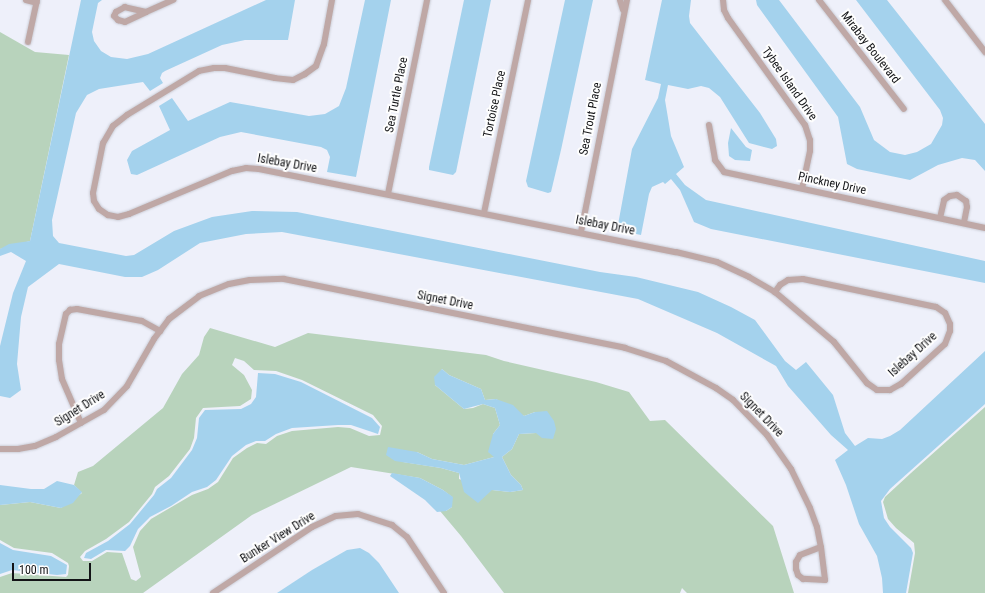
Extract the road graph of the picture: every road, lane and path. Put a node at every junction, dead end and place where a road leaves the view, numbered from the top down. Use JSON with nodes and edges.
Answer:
{"nodes":[{"id":1,"x":26,"y":0,"type":"edge"},
{"id":2,"x":172,"y":0,"type":"edge"},
{"id":3,"x":332,"y":0,"type":"edge"},
{"id":4,"x":427,"y":0,"type":"edge"},
{"id":5,"x":528,"y":0,"type":"edge"},
{"id":6,"x":620,"y":0,"type":"edge"},
{"id":7,"x":627,"y":0,"type":"edge"},
{"id":8,"x":723,"y":0,"type":"edge"},
{"id":9,"x":819,"y":0,"type":"edge"},
{"id":10,"x":945,"y":0,"type":"edge"},
{"id":11,"x":37,"y":2,"type":"edge"},
{"id":12,"x":623,"y":10,"type":"junction"},
{"id":13,"x":146,"y":12,"type":"dead end"},
{"id":14,"x":28,"y":42,"type":"dead end"},
{"id":15,"x":985,"y":52,"type":"edge"},
{"id":16,"x":904,"y":109,"type":"dead end"},
{"id":17,"x":709,"y":126,"type":"dead end"},
{"id":18,"x":802,"y":188,"type":"junction"},
{"id":19,"x":388,"y":194,"type":"junction"},
{"id":20,"x":484,"y":213,"type":"junction"},
{"id":21,"x":940,"y":218,"type":"junction"},
{"id":22,"x":964,"y":223,"type":"junction"},
{"id":23,"x":985,"y":228,"type":"edge"},
{"id":24,"x":581,"y":232,"type":"junction"},
{"id":25,"x":775,"y":292,"type":"junction"},
{"id":26,"x":160,"y":331,"type":"junction"},
{"id":27,"x":82,"y":423,"type":"junction"},
{"id":28,"x":0,"y":449,"type":"edge"},
{"id":29,"x":821,"y":547,"type":"junction"},
{"id":30,"x":213,"y":593,"type":"edge"},
{"id":31,"x":444,"y":593,"type":"edge"}],
"edges":[{"from":1,"to":11,"type":"street"},
{"from":2,"to":13,"type":"street"},
{"from":3,"to":19,"type":"street","name":"Islebay Drive"},
{"from":4,"to":19,"type":"street","name":"Sea Turtle Place"},
{"from":5,"to":20,"type":"street","name":"Tortoise Place"},
{"from":6,"to":12,"type":"street","name":"Sea Trout Place"},
{"from":7,"to":12,"type":"street","name":"Sea Trout Place"},
{"from":8,"to":18,"type":"street","name":"Tybee Island Drive"},
{"from":9,"to":16,"type":"street","name":"Mirabay Boulevard"},
{"from":10,"to":15,"type":"street"},
{"from":11,"to":14,"type":"street"},
{"from":12,"to":24,"type":"street","name":"Sea Trout Place"},
{"from":17,"to":18,"type":"street","name":"Pinckney Drive"},
{"from":18,"to":21,"type":"street","name":"Pinckney Drive"},
{"from":19,"to":20,"type":"street","name":"Islebay Drive"},
{"from":20,"to":24,"type":"street","name":"Islebay Drive"},
{"from":21,"to":22,"type":"street","name":"Pinckney Drive"},
{"from":21,"to":22,"type":"street"},
{"from":22,"to":23,"type":"street","name":"Pinckney Drive"},
{"from":24,"to":25,"type":"street","name":"Islebay Drive"},
{"from":25,"to":25,"type":"street","name":"Islebay Drive"},
{"from":26,"to":27,"type":"street","name":"Signet Drive"},
{"from":26,"to":27,"type":"street"},
{"from":26,"to":29,"type":"street","name":"Signet Drive"},
{"from":27,"to":28,"type":"street","name":"Signet Drive"},
{"from":29,"to":29,"type":"street","name":"Signet Drive"},
{"from":30,"to":31,"type":"street","name":"Bunker View Drive"}]}
